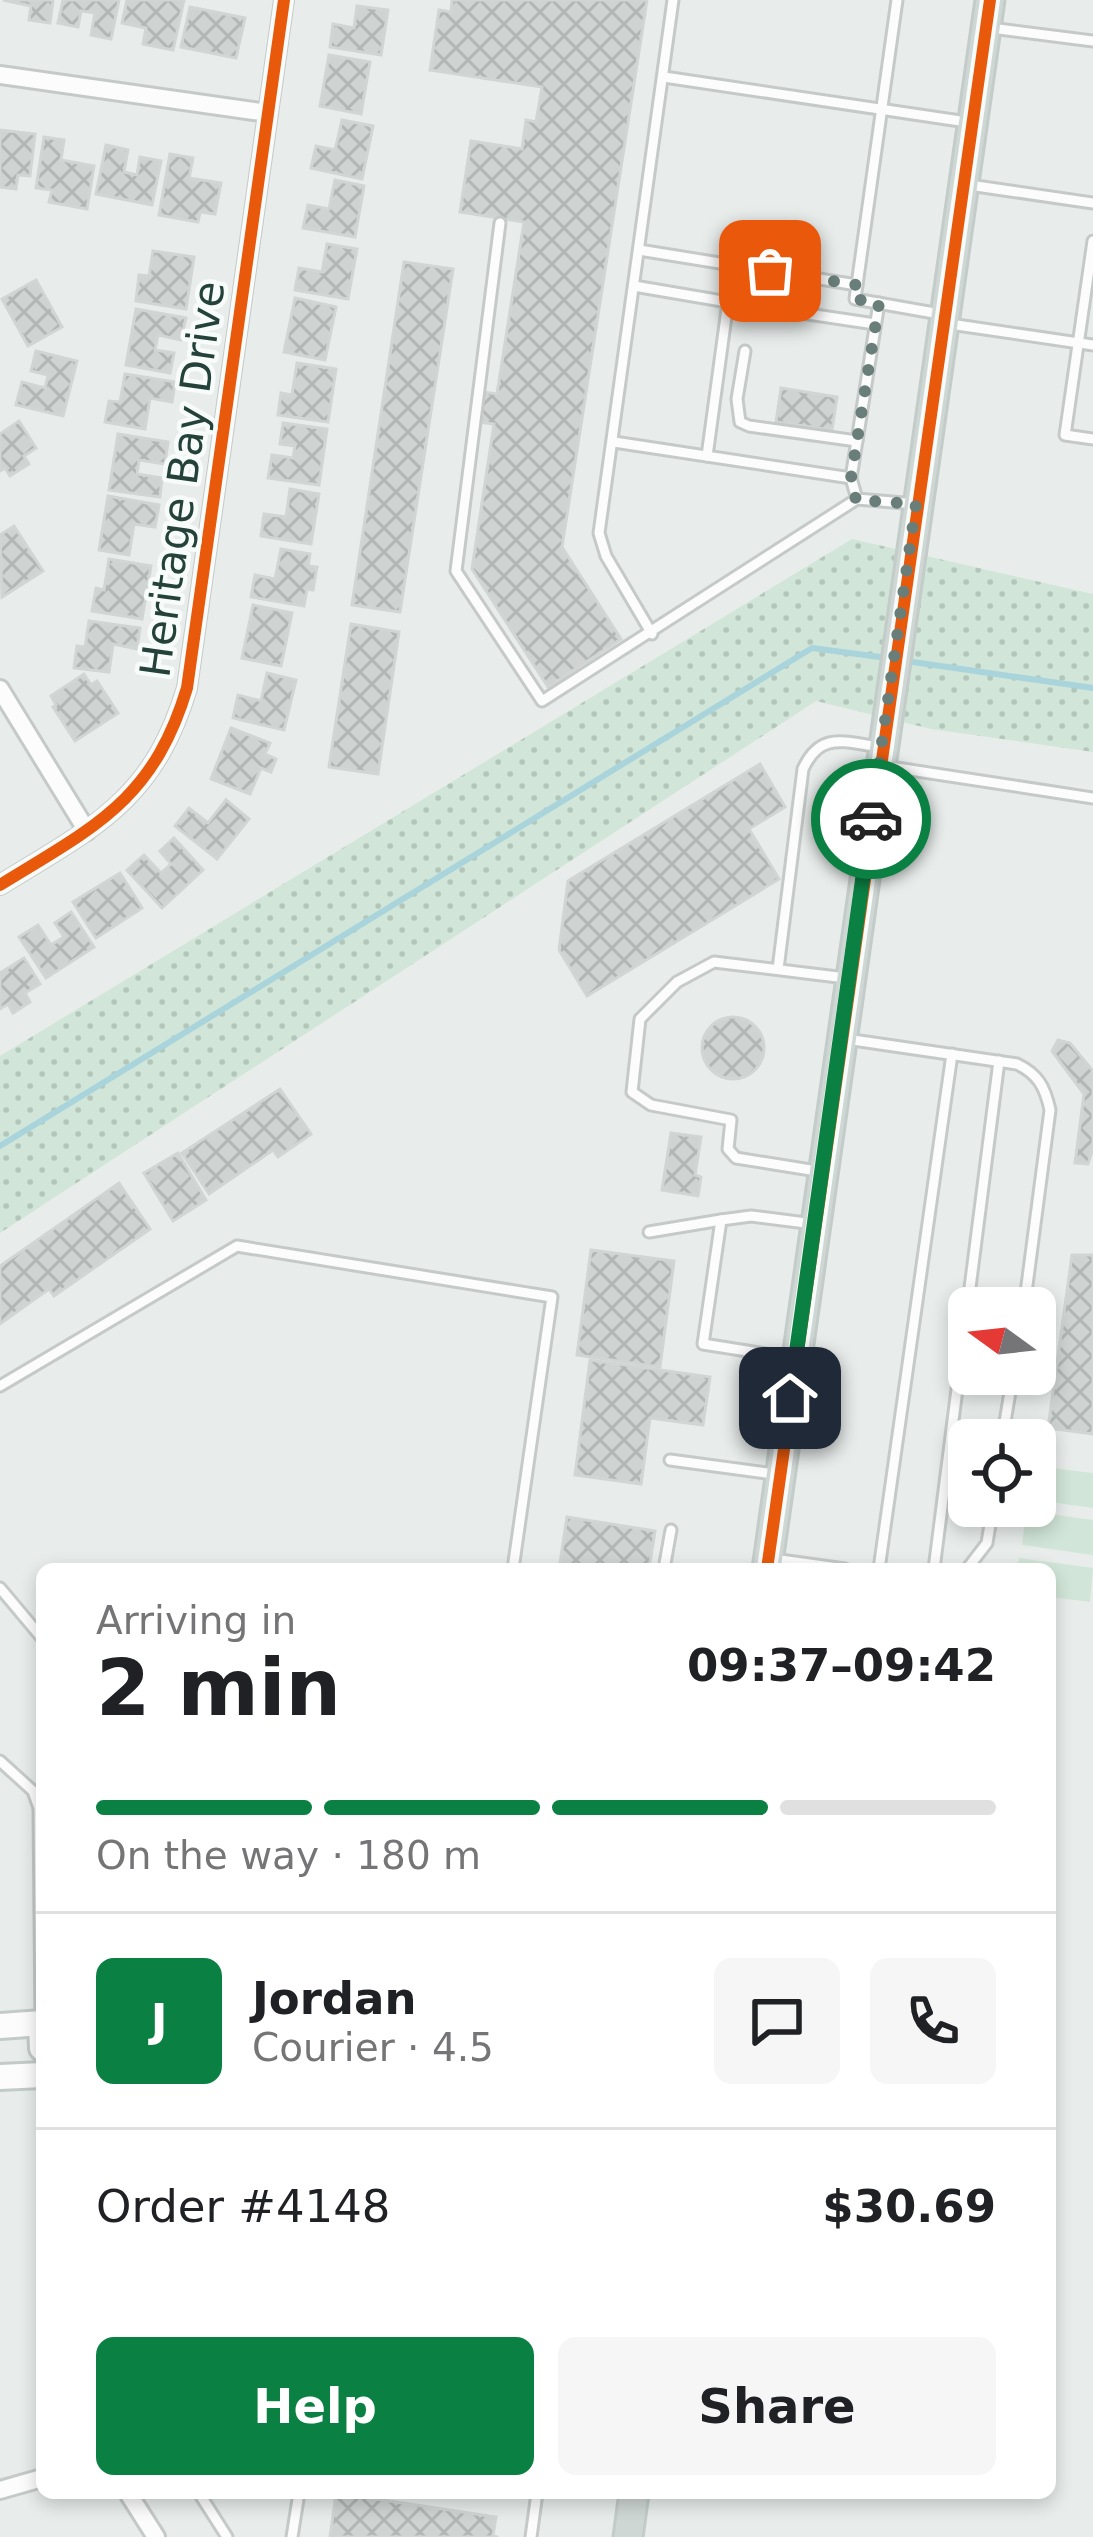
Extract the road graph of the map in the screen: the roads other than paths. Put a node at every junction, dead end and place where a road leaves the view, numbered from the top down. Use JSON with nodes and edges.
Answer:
{"nodes":[{"id":1,"x":284,"y":0,"type":"edge"},
{"id":2,"x":673,"y":0,"type":"edge"},
{"id":3,"x":897,"y":0,"type":"edge"},
{"id":4,"x":988,"y":14,"type":"edge"},
{"id":5,"x":1093,"y":41,"type":"edge"},
{"id":6,"x":0,"y":75,"type":"edge"},
{"id":7,"x":664,"y":77,"type":"junction"},
{"id":8,"x":881,"y":109,"type":"junction"},
{"id":9,"x":268,"y":112,"type":"junction"},
{"id":10,"x":972,"y":123,"type":"junction"},
{"id":11,"x":964,"y":184,"type":"junction"},
{"id":12,"x":1093,"y":203,"type":"edge"},
{"id":13,"x":500,"y":223,"type":"dead end"},
{"id":14,"x":1093,"y":241,"type":"edge"},
{"id":15,"x":639,"y":250,"type":"junction"},
{"id":16,"x":1091,"y":275,"type":"edge"},
{"id":17,"x":857,"y":285,"type":"junction"},
{"id":18,"x":634,"y":286,"type":"junction"},
{"id":19,"x":728,"y":302,"type":"junction"},
{"id":20,"x":879,"y":303,"type":"junction"},
{"id":21,"x":945,"y":319,"type":"junction"},
{"id":22,"x":875,"y":324,"type":"junction"},
{"id":23,"x":1078,"y":343,"type":"junction"},
{"id":24,"x":1093,"y":345,"type":"edge"},
{"id":25,"x":745,"y":351,"type":"dead end"},
{"id":26,"x":1093,"y":439,"type":"edge"},
{"id":27,"x":857,"y":441,"type":"junction"},
{"id":28,"x":614,"y":442,"type":"junction"},
{"id":29,"x":707,"y":456,"type":"junction"},
{"id":30,"x":851,"y":478,"type":"junction"},
{"id":31,"x":856,"y":500,"type":"junction"},
{"id":32,"x":916,"y":504,"type":"junction"},
{"id":33,"x":652,"y":634,"type":"junction"},
{"id":34,"x":0,"y":689,"type":"edge"},
{"id":35,"x":880,"y":756,"type":"junction"},
{"id":36,"x":1093,"y":799,"type":"edge"},
{"id":37,"x":88,"y":831,"type":"junction"},
{"id":38,"x":0,"y":885,"type":"edge"},
{"id":39,"x":778,"y":970,"type":"junction"},
{"id":40,"x":849,"y":979,"type":"junction"},
{"id":41,"x":841,"y":1038,"type":"junction"},
{"id":42,"x":952,"y":1054,"type":"junction"},
{"id":43,"x":999,"y":1061,"type":"junction"},
{"id":44,"x":822,"y":1172,"type":"junction"},
{"id":45,"x":721,"y":1220,"type":"junction"},
{"id":46,"x":815,"y":1224,"type":"junction"},
{"id":47,"x":649,"y":1232,"type":"dead end"},
{"id":48,"x":1027,"y":1287,"type":"edge"},
{"id":49,"x":796,"y":1359,"type":"junction"},
{"id":50,"x":0,"y":1386,"type":"edge"},
{"id":51,"x":670,"y":1460,"type":"dead end"},
{"id":52,"x":780,"y":1474,"type":"junction"},
{"id":53,"x":990,"y":1527,"type":"edge"},
{"id":54,"x":671,"y":1530,"type":"dead end"},
{"id":55,"x":514,"y":1563,"type":"edge"},
{"id":56,"x":665,"y":1563,"type":"edge"},
{"id":57,"x":767,"y":1563,"type":"edge"},
{"id":58,"x":880,"y":1563,"type":"edge"},
{"id":59,"x":935,"y":1563,"type":"edge"},
{"id":60,"x":972,"y":1563,"type":"edge"},
{"id":61,"x":0,"y":1588,"type":"edge"},
{"id":62,"x":36,"y":1631,"type":"edge"},
{"id":63,"x":0,"y":1762,"type":"edge"},
{"id":64,"x":36,"y":1788,"type":"edge"},
{"id":65,"x":36,"y":2024,"type":"edge"},
{"id":66,"x":0,"y":2026,"type":"edge"},
{"id":67,"x":36,"y":2075,"type":"edge"},
{"id":68,"x":0,"y":2077,"type":"edge"},
{"id":69,"x":36,"y":2480,"type":"edge"},
{"id":70,"x":0,"y":2490,"type":"edge"},
{"id":71,"x":132,"y":2499,"type":"edge"},
{"id":72,"x":203,"y":2499,"type":"edge"},
{"id":73,"x":298,"y":2499,"type":"edge"},
{"id":74,"x":536,"y":2499,"type":"edge"},
{"id":75,"x":633,"y":2499,"type":"edge"},
{"id":76,"x":156,"y":2537,"type":"edge"},
{"id":77,"x":226,"y":2537,"type":"edge"},
{"id":78,"x":292,"y":2537,"type":"edge"},
{"id":79,"x":531,"y":2537,"type":"edge"},
{"id":80,"x":628,"y":2537,"type":"edge"}],
"edges":[{"from":1,"to":9,"type":"street","name":"Heritage Bay Drive"},
{"from":2,"to":7,"type":"lane"},
{"from":3,"to":8,"type":"lane"},
{"from":4,"to":5,"type":"lane"},
{"from":4,"to":10,"type":"main road"},
{"from":6,"to":9,"type":"street"},
{"from":7,"to":8,"type":"lane"},
{"from":7,"to":15,"type":"lane"},
{"from":8,"to":10,"type":"lane"},
{"from":8,"to":17,"type":"lane"},
{"from":9,"to":37,"type":"street","name":"Heritage Bay Drive"},
{"from":10,"to":11,"type":"main road"},
{"from":11,"to":12,"type":"lane"},
{"from":11,"to":21,"type":"main road"},
{"from":13,"to":33,"type":"lane"},
{"from":14,"to":16,"type":"lane"},
{"from":15,"to":17,"type":"lane"},
{"from":15,"to":18,"type":"lane"},
{"from":16,"to":23,"type":"lane"},
{"from":17,"to":20,"type":"lane"},
{"from":18,"to":19,"type":"lane"},
{"from":18,"to":28,"type":"lane"},
{"from":19,"to":22,"type":"lane"},
{"from":19,"to":29,"type":"lane"},
{"from":20,"to":21,"type":"lane"},
{"from":20,"to":22,"type":"lane"},
{"from":21,"to":23,"type":"lane"},
{"from":21,"to":32,"type":"main road"},
{"from":22,"to":27,"type":"lane"},
{"from":23,"to":24,"type":"lane"},
{"from":23,"to":26,"type":"lane"},
{"from":25,"to":27,"type":"lane"},
{"from":27,"to":30,"type":"lane"},
{"from":28,"to":29,"type":"lane"},
{"from":28,"to":33,"type":"lane"},
{"from":29,"to":30,"type":"lane"},
{"from":30,"to":31,"type":"lane"},
{"from":31,"to":32,"type":"lane"},
{"from":31,"to":33,"type":"lane"},
{"from":32,"to":35,"type":"main road"},
{"from":34,"to":37,"type":"street"},
{"from":35,"to":36,"type":"lane"},
{"from":35,"to":39,"type":"lane"},
{"from":35,"to":40,"type":"main road"},
{"from":37,"to":38,"type":"street","name":"Heritage Bay Drive"},
{"from":39,"to":40,"type":"lane"},
{"from":39,"to":44,"type":"lane"},
{"from":40,"to":41,"type":"main road"},
{"from":41,"to":42,"type":"lane"},
{"from":41,"to":44,"type":"main road"},
{"from":42,"to":43,"type":"lane"},
{"from":42,"to":58,"type":"lane"},
{"from":43,"to":48,"type":"lane"},
{"from":43,"to":59,"type":"lane"},
{"from":44,"to":46,"type":"main road"},
{"from":45,"to":46,"type":"lane"},
{"from":45,"to":47,"type":"lane"},
{"from":45,"to":49,"type":"lane"},
{"from":46,"to":49,"type":"main road"},
{"from":49,"to":52,"type":"main road"},
{"from":50,"to":55,"type":"lane"},
{"from":51,"to":52,"type":"lane"},
{"from":52,"to":57,"type":"main road"},
{"from":53,"to":60,"type":"lane"},
{"from":54,"to":56,"type":"lane"},
{"from":61,"to":62,"type":"lane"},
{"from":63,"to":64,"type":"lane"},
{"from":65,"to":66,"type":"main road"},
{"from":67,"to":68,"type":"main road"},
{"from":69,"to":70,"type":"street"},
{"from":71,"to":76,"type":"street"},
{"from":72,"to":77,"type":"lane"},
{"from":73,"to":78,"type":"lane"},
{"from":74,"to":79,"type":"lane"},
{"from":75,"to":80,"type":"main road"}]}
